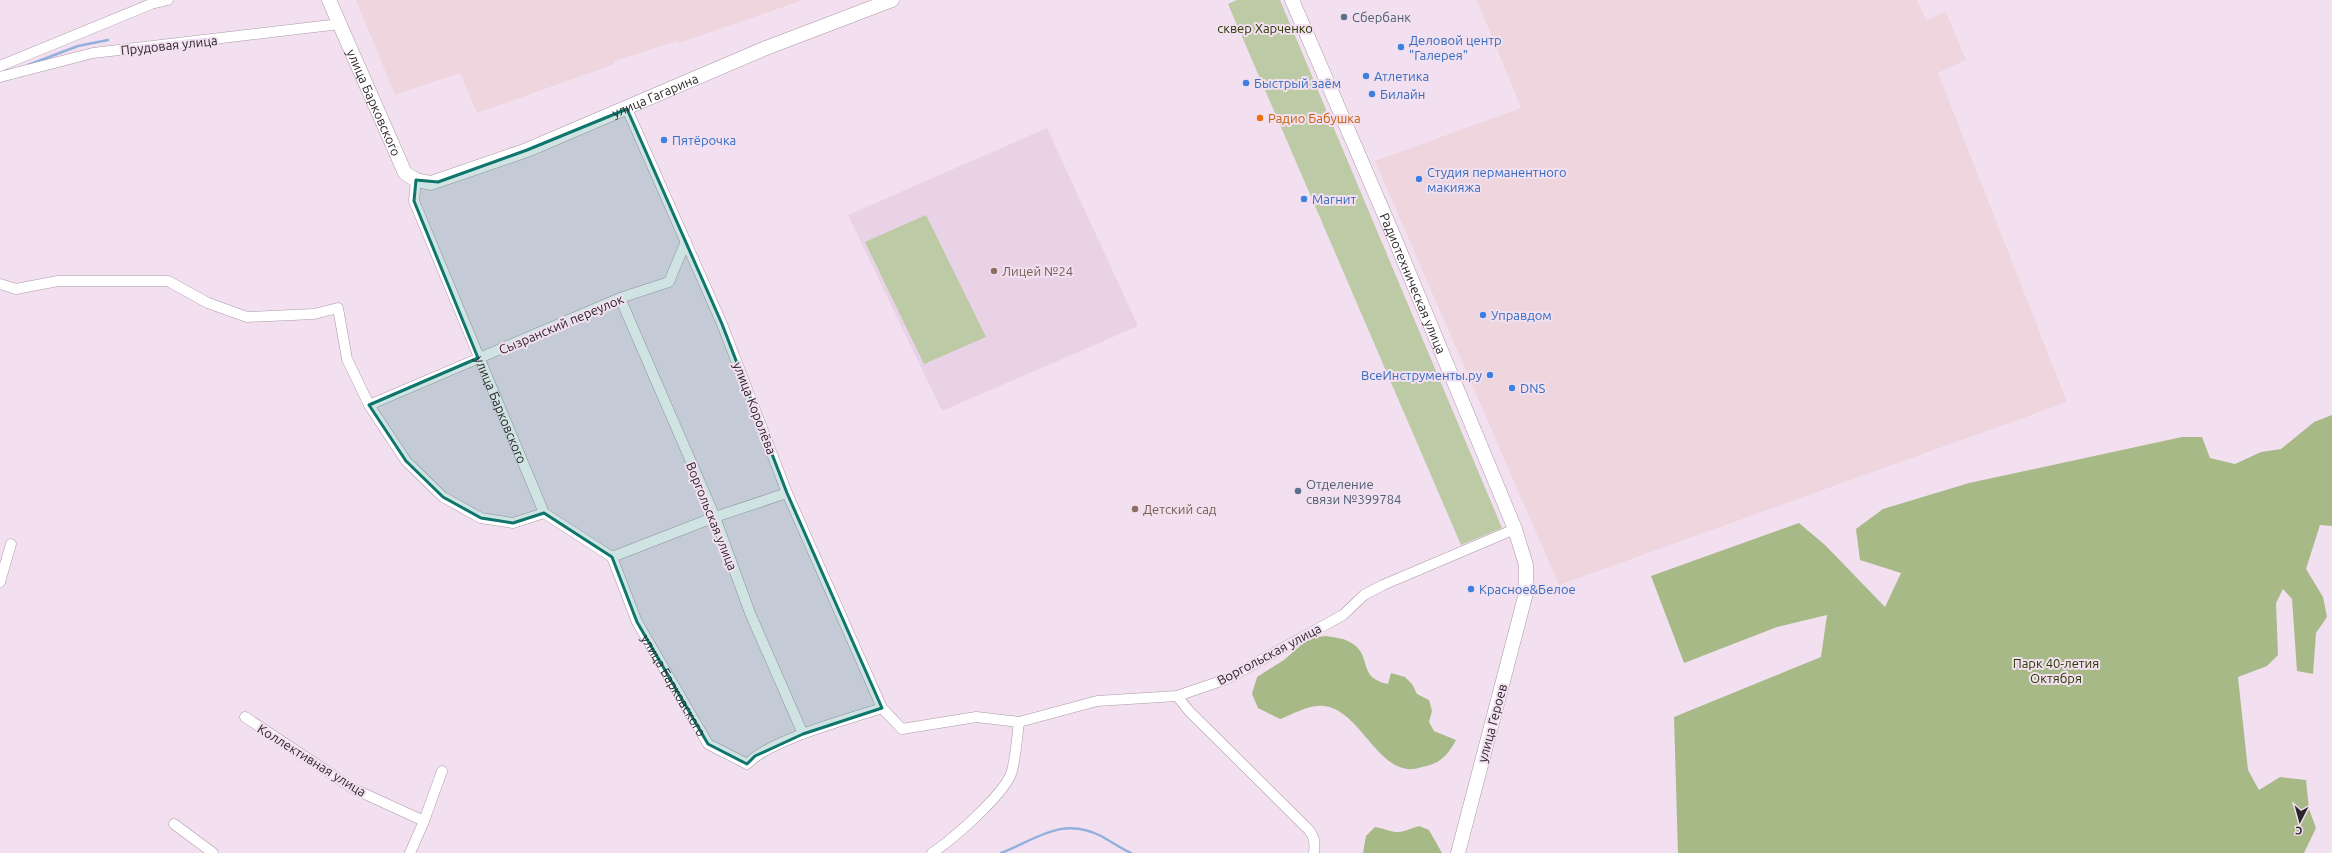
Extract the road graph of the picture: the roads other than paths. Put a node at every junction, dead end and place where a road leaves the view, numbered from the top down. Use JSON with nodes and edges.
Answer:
{"nodes":[{"id":1,"x":168,"y":0,"type":"edge"},
{"id":2,"x":329,"y":0,"type":"edge"},
{"id":3,"x":892,"y":0,"type":"edge"},
{"id":4,"x":1292,"y":0,"type":"edge"},
{"id":5,"x":340,"y":24,"type":"junction"},
{"id":6,"x":0,"y":66,"type":"edge"},
{"id":7,"x":0,"y":77,"type":"edge"},
{"id":8,"x":627,"y":109,"type":"junction"},
{"id":9,"x":416,"y":180,"type":"junction"},
{"id":10,"x":686,"y":241,"type":"junction"},
{"id":11,"x":0,"y":284,"type":"edge"},
{"id":12,"x":620,"y":298,"type":"junction"},
{"id":13,"x":478,"y":358,"type":"junction"},
{"id":14,"x":370,"y":405,"type":"junction"},
{"id":15,"x":787,"y":493,"type":"junction"},
{"id":16,"x":544,"y":513,"type":"junction"},
{"id":17,"x":715,"y":517,"type":"junction"},
{"id":18,"x":1515,"y":529,"type":"junction"},
{"id":19,"x":11,"y":544,"type":"dead end"},
{"id":20,"x":612,"y":557,"type":"junction"},
{"id":21,"x":0,"y":582,"type":"edge"},
{"id":22,"x":1526,"y":593,"type":"joint"},
{"id":23,"x":1178,"y":696,"type":"junction"},
{"id":24,"x":882,"y":708,"type":"junction"},
{"id":25,"x":245,"y":717,"type":"dead end"},
{"id":26,"x":1019,"y":722,"type":"junction"},
{"id":27,"x":803,"y":734,"type":"junction"},
{"id":28,"x":442,"y":771,"type":"dead end"},
{"id":29,"x":424,"y":821,"type":"junction"},
{"id":30,"x":174,"y":824,"type":"dead end"},
{"id":31,"x":213,"y":853,"type":"edge"},
{"id":32,"x":410,"y":853,"type":"edge"},
{"id":33,"x":932,"y":853,"type":"edge"},
{"id":34,"x":1314,"y":853,"type":"edge"},
{"id":35,"x":1458,"y":853,"type":"edge"}],
"edges":[{"from":1,"to":6,"type":"street"},
{"from":2,"to":5,"type":"street","name":"улица Барковского"},
{"from":3,"to":8,"type":"street","name":"улица Гагарина"},
{"from":4,"to":18,"type":"street","name":"Радиотехническая улица"},
{"from":5,"to":7,"type":"street","name":"Прудовая улица"},
{"from":5,"to":9,"type":"street","name":"улица Барковского"},
{"from":8,"to":9,"type":"street","name":"улица Гагарина"},
{"from":8,"to":10,"type":"street","name":"улица Королёва"},
{"from":9,"to":13,"type":"street","name":"улица Барковского"},
{"from":10,"to":12,"type":"street","name":"Сызранский переулок"},
{"from":10,"to":15,"type":"street","name":"улица Королёва"},
{"from":11,"to":14,"type":"street"},
{"from":12,"to":13,"type":"street","name":"Сызранский переулок"},
{"from":12,"to":17,"type":"street","name":"Воргольская улица"},
{"from":13,"to":14,"type":"street","name":"Сызранский переулок"},
{"from":13,"to":16,"type":"street","name":"улица Барковского"},
{"from":14,"to":16,"type":"street"},
{"from":15,"to":17,"type":"street"},
{"from":15,"to":24,"type":"street","name":"улица Королёва"},
{"from":16,"to":20,"type":"street"},
{"from":17,"to":20,"type":"street"},
{"from":17,"to":27,"type":"street","name":"Воргольская улица"},
{"from":18,"to":22,"type":"street","name":"Радиотехническая улица"},
{"from":18,"to":23,"type":"street","name":"Воргольская улица"},
{"from":19,"to":21,"type":"street"},
{"from":20,"to":27,"type":"street","name":"улица Барковского"},
{"from":22,"to":35,"type":"street","name":"улица Героев"},
{"from":23,"to":26,"type":"street","name":"Воргольская улица"},
{"from":23,"to":34,"type":"street"},
{"from":24,"to":26,"type":"street","name":"Воргольская улица"},
{"from":24,"to":27,"type":"street"},
{"from":25,"to":29,"type":"street","name":"Коллективная улица"},
{"from":26,"to":33,"type":"street"},
{"from":28,"to":29,"type":"street"},
{"from":29,"to":32,"type":"street"},
{"from":30,"to":31,"type":"street"}]}
